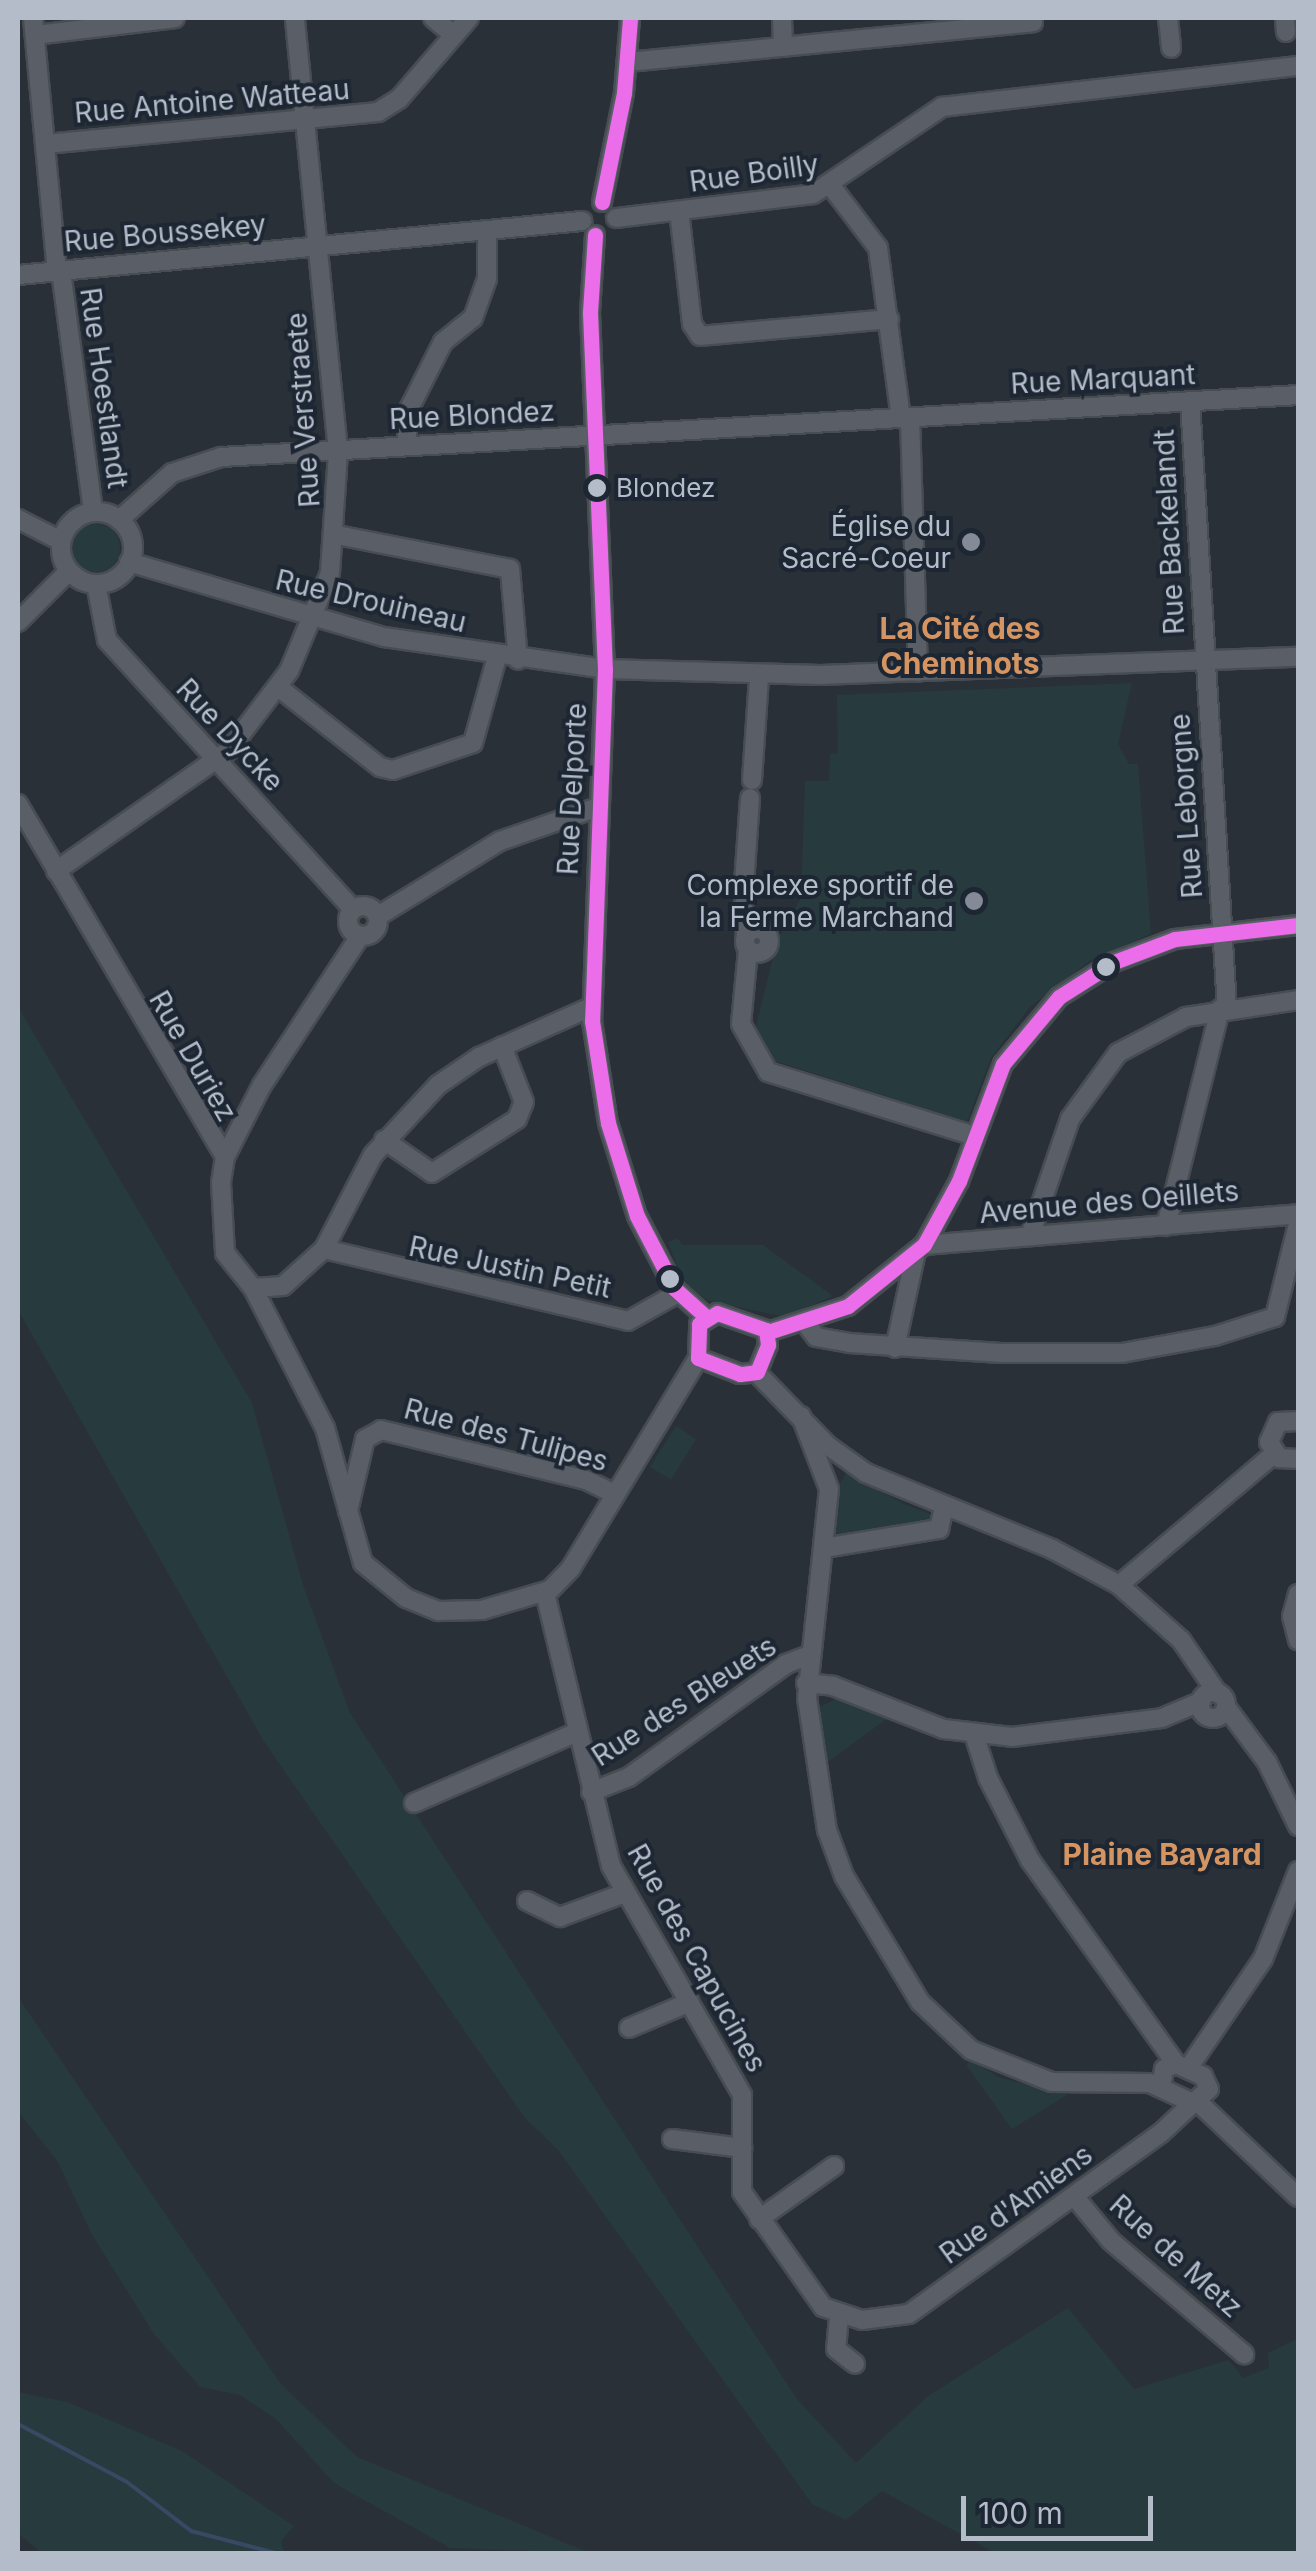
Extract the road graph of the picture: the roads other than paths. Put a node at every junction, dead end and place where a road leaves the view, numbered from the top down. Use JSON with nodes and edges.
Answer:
{"nodes":[{"id":1,"x":175,"y":18,"type":"edge"},
{"id":2,"x":294,"y":18,"type":"edge"},
{"id":3,"x":433,"y":18,"type":"edge"},
{"id":4,"x":469,"y":18,"type":"edge"},
{"id":5,"x":630,"y":18,"type":"edge"},
{"id":6,"x":782,"y":18,"type":"edge"},
{"id":7,"x":1168,"y":18,"type":"edge"},
{"id":8,"x":1033,"y":22,"type":"dead end"},
{"id":9,"x":972,"y":23,"type":"edge"},
{"id":10,"x":34,"y":26,"type":"edge"},
{"id":11,"x":454,"y":35,"type":"junction"},
{"id":12,"x":783,"y":47,"type":"junction"},
{"id":13,"x":1171,"y":48,"type":"dead end"},
{"id":14,"x":628,"y":62,"type":"junction"},
{"id":15,"x":1298,"y":66,"type":"edge"},
{"id":16,"x":305,"y":121,"type":"junction"},
{"id":17,"x":46,"y":144,"type":"junction"},
{"id":18,"x":832,"y":186,"type":"junction"},
{"id":19,"x":602,"y":202,"type":"junction"},
{"id":20,"x":679,"y":212,"type":"junction"},
{"id":21,"x":616,"y":218,"type":"junction"},
{"id":22,"x":588,"y":228,"type":"junction"},
{"id":23,"x":488,"y":230,"type":"junction"},
{"id":24,"x":318,"y":246,"type":"junction"},
{"id":25,"x":59,"y":271,"type":"junction"},
{"id":26,"x":18,"y":275,"type":"edge"},
{"id":27,"x":890,"y":319,"type":"junction"},
{"id":28,"x":1298,"y":395,"type":"edge"},
{"id":29,"x":1190,"y":401,"type":"junction"},
{"id":30,"x":906,"y":418,"type":"junction"},
{"id":31,"x":596,"y":435,"type":"junction"},
{"id":32,"x":407,"y":446,"type":"junction"},
{"id":33,"x":338,"y":450,"type":"junction"},
{"id":34,"x":93,"y":512,"type":"junction"},
{"id":35,"x":18,"y":519,"type":"edge"},
{"id":36,"x":119,"y":520,"type":"junction"},
{"id":37,"x":336,"y":536,"type":"junction"},
{"id":38,"x":62,"y":541,"type":"junction"},
{"id":39,"x":130,"y":562,"type":"junction"},
{"id":40,"x":69,"y":572,"type":"junction"},
{"id":41,"x":96,"y":584,"type":"junction"},
{"id":42,"x":312,"y":620,"type":"junction"},
{"id":43,"x":18,"y":622,"type":"edge"},
{"id":44,"x":497,"y":657,"type":"junction"},
{"id":45,"x":1298,"y":657,"type":"edge"},
{"id":46,"x":518,"y":660,"type":"junction"},
{"id":47,"x":1204,"y":660,"type":"junction"},
{"id":48,"x":605,"y":669,"type":"junction"},
{"id":49,"x":918,"y":672,"type":"junction"},
{"id":50,"x":759,"y":676,"type":"junction"},
{"id":51,"x":278,"y":687,"type":"junction"},
{"id":52,"x":217,"y":762,"type":"junction"},
{"id":53,"x":18,"y":804,"type":"edge"},
{"id":54,"x":598,"y":807,"type":"junction"},
{"id":55,"x":56,"y":870,"type":"junction"},
{"id":56,"x":744,"y":884,"type":"dead end"},
{"id":57,"x":743,"y":906,"type":"dead end"},
{"id":58,"x":353,"y":910,"type":"junction"},
{"id":59,"x":378,"y":916,"type":"junction"},
{"id":60,"x":1298,"y":925,"type":"edge"},
{"id":61,"x":1222,"y":930,"type":"junction"},
{"id":62,"x":360,"y":936,"type":"junction"},
{"id":63,"x":1298,"y":1000,"type":"edge"},
{"id":64,"x":590,"y":1007,"type":"junction"},
{"id":65,"x":1223,"y":1008,"type":"junction"},
{"id":66,"x":502,"y":1046,"type":"junction"},
{"id":67,"x":975,"y":1136,"type":"junction"},
{"id":68,"x":384,"y":1140,"type":"junction"},
{"id":69,"x":225,"y":1157,"type":"junction"},
{"id":70,"x":1298,"y":1214,"type":"edge"},
{"id":71,"x":1298,"y":1224,"type":"edge"},
{"id":72,"x":1166,"y":1226,"type":"junction"},
{"id":73,"x":1030,"y":1236,"type":"junction"},
{"id":74,"x":324,"y":1250,"type":"junction"},
{"id":75,"x":919,"y":1250,"type":"junction"},
{"id":76,"x":246,"y":1282,"type":"junction"},
{"id":77,"x":678,"y":1293,"type":"junction"},
{"id":78,"x":705,"y":1316,"type":"junction"},
{"id":79,"x":806,"y":1324,"type":"junction"},
{"id":80,"x":768,"y":1332,"type":"junction"},
{"id":81,"x":895,"y":1348,"type":"junction"},
{"id":82,"x":698,"y":1358,"type":"junction"},
{"id":83,"x":756,"y":1372,"type":"junction"},
{"id":84,"x":801,"y":1416,"type":"junction"},
{"id":85,"x":1298,"y":1420,"type":"edge"},
{"id":86,"x":1274,"y":1454,"type":"junction"},
{"id":87,"x":1298,"y":1459,"type":"edge"},
{"id":88,"x":614,"y":1493,"type":"junction"},
{"id":89,"x":944,"y":1508,"type":"junction"},
{"id":90,"x":346,"y":1516,"type":"junction"},
{"id":91,"x":824,"y":1548,"type":"junction"},
{"id":92,"x":1119,"y":1584,"type":"junction"},
{"id":93,"x":545,"y":1594,"type":"junction"},
{"id":94,"x":1298,"y":1594,"type":"edge"},
{"id":95,"x":1298,"y":1640,"type":"edge"},
{"id":96,"x":808,"y":1656,"type":"junction"},
{"id":97,"x":806,"y":1684,"type":"junction"},
{"id":98,"x":1214,"y":1705,"type":"junction"},
{"id":99,"x":577,"y":1732,"type":"junction"},
{"id":100,"x":974,"y":1734,"type":"junction"},
{"id":101,"x":591,"y":1792,"type":"junction"},
{"id":102,"x":414,"y":1804,"type":"dead end"},
{"id":103,"x":1297,"y":1821,"type":"edge"},
{"id":104,"x":1298,"y":1871,"type":"edge"},
{"id":105,"x":624,"y":1892,"type":"junction"},
{"id":106,"x":527,"y":1901,"type":"dead end"},
{"id":107,"x":690,"y":2002,"type":"junction"},
{"id":108,"x":629,"y":2028,"type":"dead end"},
{"id":109,"x":1182,"y":2065,"type":"junction"},
{"id":110,"x":1164,"y":2090,"type":"junction"},
{"id":111,"x":1196,"y":2102,"type":"junction"},
{"id":112,"x":1161,"y":2133,"type":"junction"},
{"id":113,"x":672,"y":2138,"type":"dead end"},
{"id":114,"x":742,"y":2148,"type":"junction"},
{"id":115,"x":834,"y":2166,"type":"dead end"},
{"id":116,"x":1074,"y":2196,"type":"junction"},
{"id":117,"x":1298,"y":2197,"type":"edge"},
{"id":118,"x":760,"y":2219,"type":"junction"},
{"id":119,"x":839,"y":2316,"type":"junction"},
{"id":120,"x":1244,"y":2354,"type":"dead end"},
{"id":121,"x":855,"y":2364,"type":"dead end"}],
"edges":[{"from":1,"to":10,"type":"street"},
{"from":2,"to":16,"type":"street","name":"Rue Verstraete"},
{"from":3,"to":11,"type":"street"},
{"from":4,"to":11,"type":"street","name":"Rue Antoine Watteau"},
{"from":5,"to":14,"type":"street"},
{"from":6,"to":12,"type":"street"},
{"from":7,"to":13,"type":"street"},
{"from":8,"to":9,"type":"street"},
{"from":9,"to":12,"type":"street"},
{"from":10,"to":17,"type":"street"},
{"from":11,"to":16,"type":"street","name":"Rue Antoine Watteau"},
{"from":12,"to":14,"type":"street"},
{"from":14,"to":19,"type":"street"},
{"from":15,"to":18,"type":"street"},
{"from":16,"to":17,"type":"street","name":"Rue Antoine Watteau"},
{"from":16,"to":24,"type":"street","name":"Rue Verstraete"},
{"from":17,"to":25,"type":"street","name":"Rue Antoine Watteau"},
{"from":18,"to":20,"type":"street","name":"Rue Boilly"},
{"from":18,"to":27,"type":"street","name":"Rue Boilly"},
{"from":19,"to":21,"type":"street"},
{"from":19,"to":22,"type":"street"},
{"from":20,"to":21,"type":"street","name":"Rue Boilly"},
{"from":20,"to":27,"type":"street"},
{"from":21,"to":22,"type":"street"},
{"from":22,"to":23,"type":"street"},
{"from":22,"to":31,"type":"street","name":"Rue Delporte"},
{"from":23,"to":24,"type":"street"},
{"from":23,"to":32,"type":"street"},
{"from":24,"to":25,"type":"street","name":"Rue Boussekey"},
{"from":24,"to":33,"type":"street","name":"Rue Verstraete"},
{"from":25,"to":26,"type":"street","name":"Rue Boussekey"},
{"from":25,"to":34,"type":"street","name":"Rue Hoestlandt"},
{"from":27,"to":30,"type":"street","name":"Rue Boilly"},
{"from":28,"to":29,"type":"street","name":"Rue Marquant"},
{"from":29,"to":30,"type":"street","name":"Rue Marquant"},
{"from":29,"to":47,"type":"street","name":"Rue Backelandt"},
{"from":30,"to":31,"type":"street","name":"Rue Blondez"},
{"from":30,"to":49,"type":"street","name":"Rue Boilly"},
{"from":31,"to":32,"type":"street","name":"Rue Blondez"},
{"from":31,"to":48,"type":"street","name":"Rue Delporte"},
{"from":32,"to":33,"type":"street","name":"Rue Blondez"},
{"from":33,"to":36,"type":"street","name":"Rue Blondez"},
{"from":33,"to":37,"type":"street","name":"Rue Verstraete"},
{"from":34,"to":36,"type":"street"},
{"from":34,"to":38,"type":"street"},
{"from":35,"to":38,"type":"street"},
{"from":36,"to":39,"type":"street"},
{"from":37,"to":42,"type":"street","name":"Rue Verstraete"},
{"from":37,"to":46,"type":"street"},
{"from":38,"to":40,"type":"street"},
{"from":39,"to":41,"type":"street"},
{"from":39,"to":42,"type":"street","name":"Rue Drouineau"},
{"from":40,"to":41,"type":"street"},
{"from":40,"to":43,"type":"street"},
{"from":41,"to":52,"type":"street","name":"Rue Dycke"},
{"from":42,"to":44,"type":"street","name":"Rue Drouineau"},
{"from":42,"to":51,"type":"street","name":"Rue Verstraete"},
{"from":44,"to":46,"type":"street","name":"Rue Drouineau"},
{"from":44,"to":51,"type":"street"},
{"from":45,"to":47,"type":"street","name":"Rue Drouineau"},
{"from":46,"to":48,"type":"street","name":"Rue Drouineau"},
{"from":47,"to":49,"type":"street","name":"Rue Drouineau"},
{"from":47,"to":61,"type":"street","name":"Rue Leborgne"},
{"from":48,"to":50,"type":"street","name":"Rue Drouineau"},
{"from":48,"to":54,"type":"street","name":"Rue Delporte"},
{"from":49,"to":50,"type":"street","name":"Rue Drouineau"},
{"from":50,"to":56,"type":"street"},
{"from":51,"to":52,"type":"street","name":"Rue Verstraete"},
{"from":52,"to":55,"type":"street","name":"Rue Verstraete"},
{"from":52,"to":58,"type":"street","name":"Rue Dycke"},
{"from":53,"to":55,"type":"street","name":"Rue Duriez"},
{"from":54,"to":59,"type":"street"},
{"from":54,"to":64,"type":"street","name":"Rue Delporte"},
{"from":55,"to":69,"type":"street","name":"Rue Duriez"},
{"from":57,"to":67,"type":"street"},
{"from":58,"to":59,"type":"street"},
{"from":58,"to":62,"type":"street","name":"Rue Dycke"},
{"from":59,"to":62,"type":"street"},
{"from":60,"to":61,"type":"street"},
{"from":61,"to":65,"type":"street","name":"Rue Leborgne"},
{"from":61,"to":67,"type":"street"},
{"from":62,"to":69,"type":"street"},
{"from":63,"to":65,"type":"street"},
{"from":64,"to":66,"type":"street"},
{"from":64,"to":77,"type":"street","name":"Rue Delporte"},
{"from":65,"to":72,"type":"street","name":"Rue Leborgne"},
{"from":65,"to":73,"type":"street"},
{"from":66,"to":68,"type":"street"},
{"from":66,"to":68,"type":"street"},
{"from":67,"to":75,"type":"street"},
{"from":68,"to":74,"type":"street"},
{"from":69,"to":76,"type":"street","name":"Rue Duriez"},
{"from":70,"to":72,"type":"street","name":"Avenue des Oeillets"},
{"from":71,"to":81,"type":"street"},
{"from":72,"to":73,"type":"street","name":"Avenue des Oeillets"},
{"from":73,"to":75,"type":"street","name":"Avenue des Oeillets"},
{"from":74,"to":76,"type":"street"},
{"from":74,"to":77,"type":"street","name":"Rue Justin Petit"},
{"from":75,"to":79,"type":"street"},
{"from":75,"to":81,"type":"street"},
{"from":76,"to":90,"type":"street","name":"Rue Duriez"},
{"from":77,"to":78,"type":"street","name":"Rue Delporte"},
{"from":78,"to":80,"type":"street"},
{"from":78,"to":82,"type":"street"},
{"from":79,"to":80,"type":"street"},
{"from":79,"to":81,"type":"street"},
{"from":80,"to":83,"type":"street"},
{"from":82,"to":83,"type":"street"},
{"from":82,"to":88,"type":"street"},
{"from":83,"to":84,"type":"street"},
{"from":84,"to":89,"type":"street"},
{"from":84,"to":91,"type":"street"},
{"from":85,"to":86,"type":"street"},
{"from":86,"to":87,"type":"street"},
{"from":86,"to":92,"type":"street"},
{"from":88,"to":90,"type":"street","name":"Rue des Tulipes"},
{"from":88,"to":93,"type":"street"},
{"from":89,"to":91,"type":"street"},
{"from":89,"to":92,"type":"street"},
{"from":90,"to":93,"type":"street","name":"Rue Duriez"},
{"from":91,"to":96,"type":"street"},
{"from":92,"to":98,"type":"street"},
{"from":93,"to":99,"type":"street","name":"Rue des Capucines"},
{"from":94,"to":95,"type":"street"},
{"from":96,"to":97,"type":"street"},
{"from":96,"to":101,"type":"street","name":"Rue des Bleuets"},
{"from":97,"to":100,"type":"street"},
{"from":97,"to":110,"type":"street"},
{"from":98,"to":100,"type":"street"},
{"from":98,"to":103,"type":"street"},
{"from":99,"to":101,"type":"street","name":"Rue des Capucines"},
{"from":99,"to":102,"type":"street"},
{"from":100,"to":109,"type":"street"},
{"from":101,"to":105,"type":"street","name":"Rue des Capucines"},
{"from":104,"to":109,"type":"street"},
{"from":105,"to":106,"type":"street"},
{"from":105,"to":107,"type":"street","name":"Rue des Capucines"},
{"from":107,"to":108,"type":"street"},
{"from":107,"to":114,"type":"street","name":"Rue des Capucines"},
{"from":109,"to":110,"type":"street"},
{"from":109,"to":111,"type":"street"},
{"from":110,"to":111,"type":"street"},
{"from":110,"to":112,"type":"street"},
{"from":111,"to":112,"type":"street","name":"Rue d'Amiens"},
{"from":111,"to":117,"type":"street"},
{"from":112,"to":116,"type":"street","name":"Rue d'Amiens"},
{"from":113,"to":114,"type":"street"},
{"from":114,"to":118,"type":"street","name":"Rue des Capucines"},
{"from":115,"to":118,"type":"street"},
{"from":116,"to":119,"type":"street","name":"Rue d'Amiens"},
{"from":116,"to":120,"type":"street","name":"Rue de Metz"},
{"from":118,"to":119,"type":"street","name":"Rue des Capucines"},
{"from":119,"to":121,"type":"street"}]}
